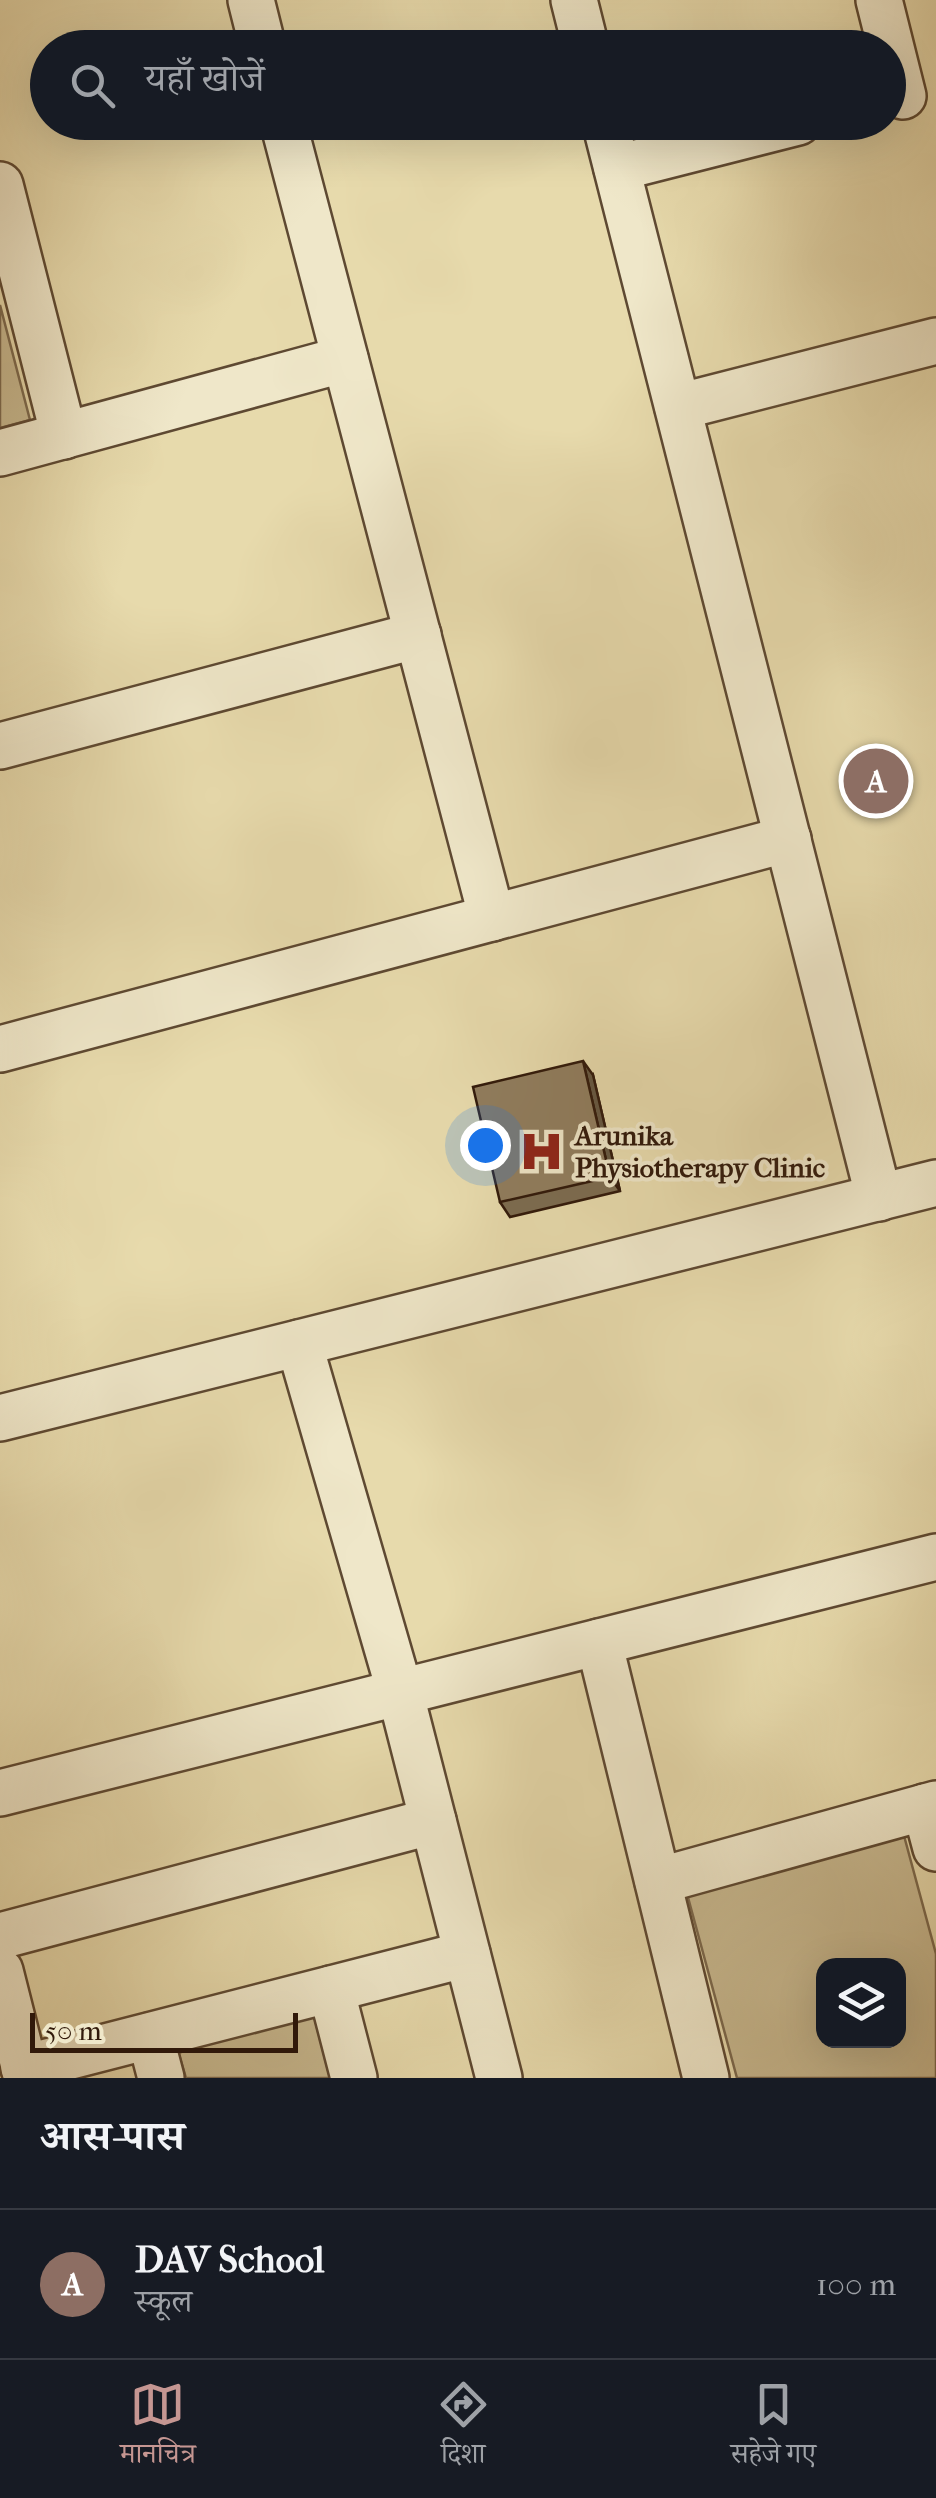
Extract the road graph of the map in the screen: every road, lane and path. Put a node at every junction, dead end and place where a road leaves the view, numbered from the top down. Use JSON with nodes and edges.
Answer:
{"nodes":[{"id":1,"x":250,"y":0,"type":"edge"},
{"id":2,"x":574,"y":0,"type":"edge"},
{"id":3,"x":878,"y":0,"type":"edge"},
{"id":4,"x":258,"y":30,"type":"edge"},
{"id":5,"x":582,"y":30,"type":"edge"},
{"id":6,"x":888,"y":30,"type":"edge"},
{"id":7,"x":288,"y":140,"type":"edge"},
{"id":8,"x":610,"y":140,"type":"edge"},
{"id":9,"x":727,"y":140,"type":"edge"},
{"id":10,"x":617,"y":168,"type":"junction"},
{"id":11,"x":0,"y":185,"type":"edge"},
{"id":12,"x":936,"y":340,"type":"edge"},
{"id":13,"x":345,"y":359,"type":"junction"},
{"id":14,"x":678,"y":407,"type":"junction"},
{"id":15,"x":64,"y":436,"type":"junction"},
{"id":16,"x":0,"y":453,"type":"edge"},
{"id":17,"x":418,"y":635,"type":"junction"},
{"id":18,"x":0,"y":746,"type":"edge"},
{"id":19,"x":788,"y":839,"type":"junction"},
{"id":20,"x":492,"y":918,"type":"junction"},
{"id":21,"x":0,"y":1049,"type":"edge"},
{"id":22,"x":936,"y":1183,"type":"edge"},
{"id":23,"x":879,"y":1198,"type":"junction"},
{"id":24,"x":300,"y":1343,"type":"junction"},
{"id":25,"x":0,"y":1418,"type":"edge"},
{"id":26,"x":936,"y":1558,"type":"edge"},
{"id":27,"x":599,"y":1642,"type":"junction"},
{"id":28,"x":400,"y":1692,"type":"junction"},
{"id":29,"x":0,"y":1793,"type":"edge"},
{"id":30,"x":932,"y":1820,"type":"edge"},
{"id":31,"x":433,"y":1821,"type":"junction"},
{"id":32,"x":658,"y":1881,"type":"junction"},
{"id":33,"x":0,"y":1936,"type":"edge"},
{"id":34,"x":467,"y":1954,"type":"junction"},
{"id":35,"x":0,"y":1971,"type":"edge"},
{"id":36,"x":331,"y":1989,"type":"junction"},
{"id":37,"x":156,"y":2057,"type":"edge"},
{"id":38,"x":25,"y":2073,"type":"edge"},
{"id":39,"x":354,"y":2078,"type":"edge"},
{"id":40,"x":498,"y":2078,"type":"edge"},
{"id":41,"x":706,"y":2078,"type":"edge"}],
"edges":[{"from":1,"to":4,"type":"street"},
{"from":2,"to":5,"type":"street"},
{"from":3,"to":6,"type":"street"},
{"from":7,"to":13,"type":"street"},
{"from":8,"to":10,"type":"street"},
{"from":9,"to":10,"type":"street"},
{"from":10,"to":14,"type":"street"},
{"from":11,"to":15,"type":"street"},
{"from":12,"to":14,"type":"street"},
{"from":13,"to":15,"type":"street"},
{"from":13,"to":17,"type":"street"},
{"from":14,"to":19,"type":"street"},
{"from":15,"to":16,"type":"street"},
{"from":17,"to":18,"type":"street"},
{"from":17,"to":20,"type":"street"},
{"from":19,"to":20,"type":"street"},
{"from":19,"to":23,"type":"street"},
{"from":20,"to":21,"type":"street"},
{"from":22,"to":23,"type":"street"},
{"from":23,"to":24,"type":"street"},
{"from":24,"to":25,"type":"street"},
{"from":24,"to":28,"type":"street"},
{"from":26,"to":27,"type":"street"},
{"from":27,"to":28,"type":"street"},
{"from":27,"to":32,"type":"street"},
{"from":28,"to":29,"type":"street"},
{"from":28,"to":31,"type":"street"},
{"from":30,"to":32,"type":"street"},
{"from":31,"to":33,"type":"street"},
{"from":31,"to":34,"type":"street"},
{"from":32,"to":41,"type":"street"},
{"from":34,"to":36,"type":"street"},
{"from":34,"to":40,"type":"street"},
{"from":35,"to":38,"type":"street"},
{"from":36,"to":37,"type":"street"},
{"from":36,"to":39,"type":"street"},
{"from":37,"to":38,"type":"street"}]}
